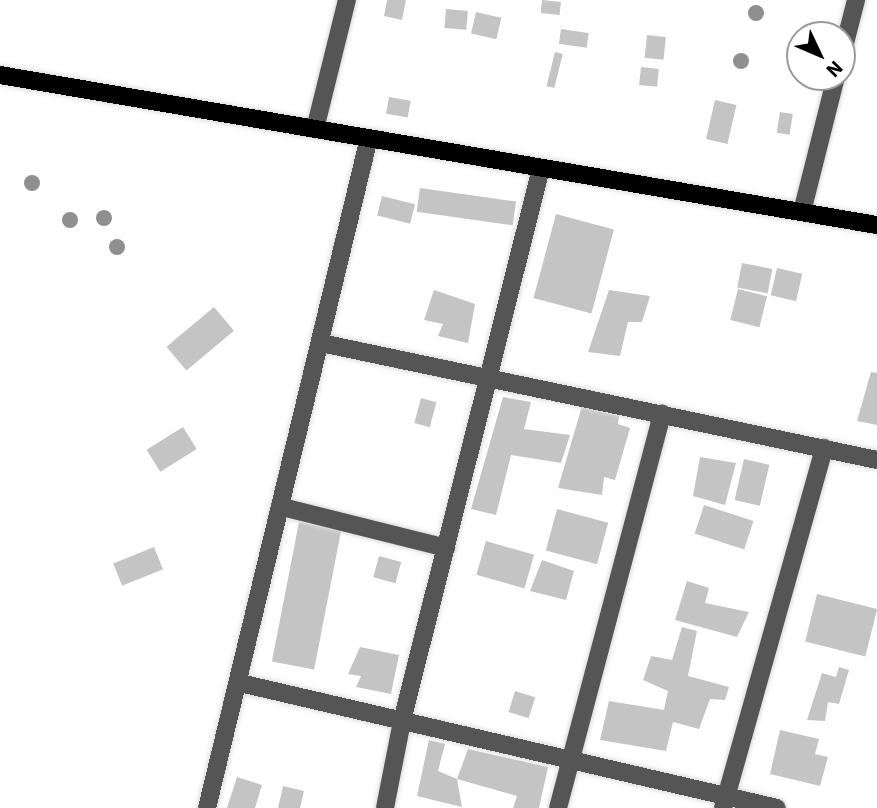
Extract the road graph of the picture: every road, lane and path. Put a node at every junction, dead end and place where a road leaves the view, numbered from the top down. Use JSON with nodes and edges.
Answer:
{"nodes":[{"id":1,"x":347,"y":0,"type":"edge"},
{"id":2,"x":856,"y":0,"type":"edge"},
{"id":3,"x":851,"y":21,"type":"edge"},
{"id":4,"x":0,"y":75,"type":"edge"},
{"id":5,"x":832,"y":91,"type":"edge"},
{"id":6,"x":315,"y":129,"type":"junction"},
{"id":7,"x":369,"y":138,"type":"junction"},
{"id":8,"x":541,"y":168,"type":"junction"},
{"id":9,"x":802,"y":212,"type":"junction"},
{"id":10,"x":877,"y":225,"type":"edge"},
{"id":11,"x":321,"y":343,"type":"junction"},
{"id":12,"x":490,"y":375,"type":"junction"},
{"id":13,"x":662,"y":413,"type":"junction"},
{"id":14,"x":824,"y":448,"type":"junction"},
{"id":15,"x":877,"y":460,"type":"edge"},
{"id":16,"x":282,"y":508,"type":"junction"},
{"id":17,"x":446,"y":548,"type":"junction"},
{"id":18,"x":240,"y":683,"type":"junction"},
{"id":19,"x":402,"y":721,"type":"junction"},
{"id":20,"x":570,"y":760,"type":"junction"},
{"id":21,"x":724,"y":802,"type":"edge"},
{"id":22,"x":207,"y":808,"type":"edge"},
{"id":23,"x":385,"y":808,"type":"edge"},
{"id":24,"x":558,"y":808,"type":"edge"},
{"id":25,"x":777,"y":808,"type":"edge"}],
"edges":[{"from":1,"to":6,"type":"street"},
{"from":2,"to":3,"type":"street"},
{"from":4,"to":6,"type":"main road"},
{"from":5,"to":9,"type":"street"},
{"from":6,"to":7,"type":"main road"},
{"from":7,"to":8,"type":"main road"},
{"from":7,"to":11,"type":"street"},
{"from":8,"to":9,"type":"main road"},
{"from":8,"to":12,"type":"street"},
{"from":9,"to":10,"type":"main road"},
{"from":11,"to":12,"type":"street"},
{"from":11,"to":16,"type":"street"},
{"from":12,"to":13,"type":"street"},
{"from":12,"to":17,"type":"street"},
{"from":13,"to":14,"type":"street"},
{"from":13,"to":20,"type":"street"},
{"from":14,"to":15,"type":"street"},
{"from":14,"to":21,"type":"street"},
{"from":16,"to":17,"type":"street"},
{"from":16,"to":18,"type":"street"},
{"from":17,"to":19,"type":"street"},
{"from":18,"to":19,"type":"street"},
{"from":18,"to":22,"type":"street"},
{"from":19,"to":20,"type":"street"},
{"from":19,"to":23,"type":"street"},
{"from":20,"to":21,"type":"street"},
{"from":20,"to":24,"type":"street"},
{"from":21,"to":25,"type":"street"}]}
